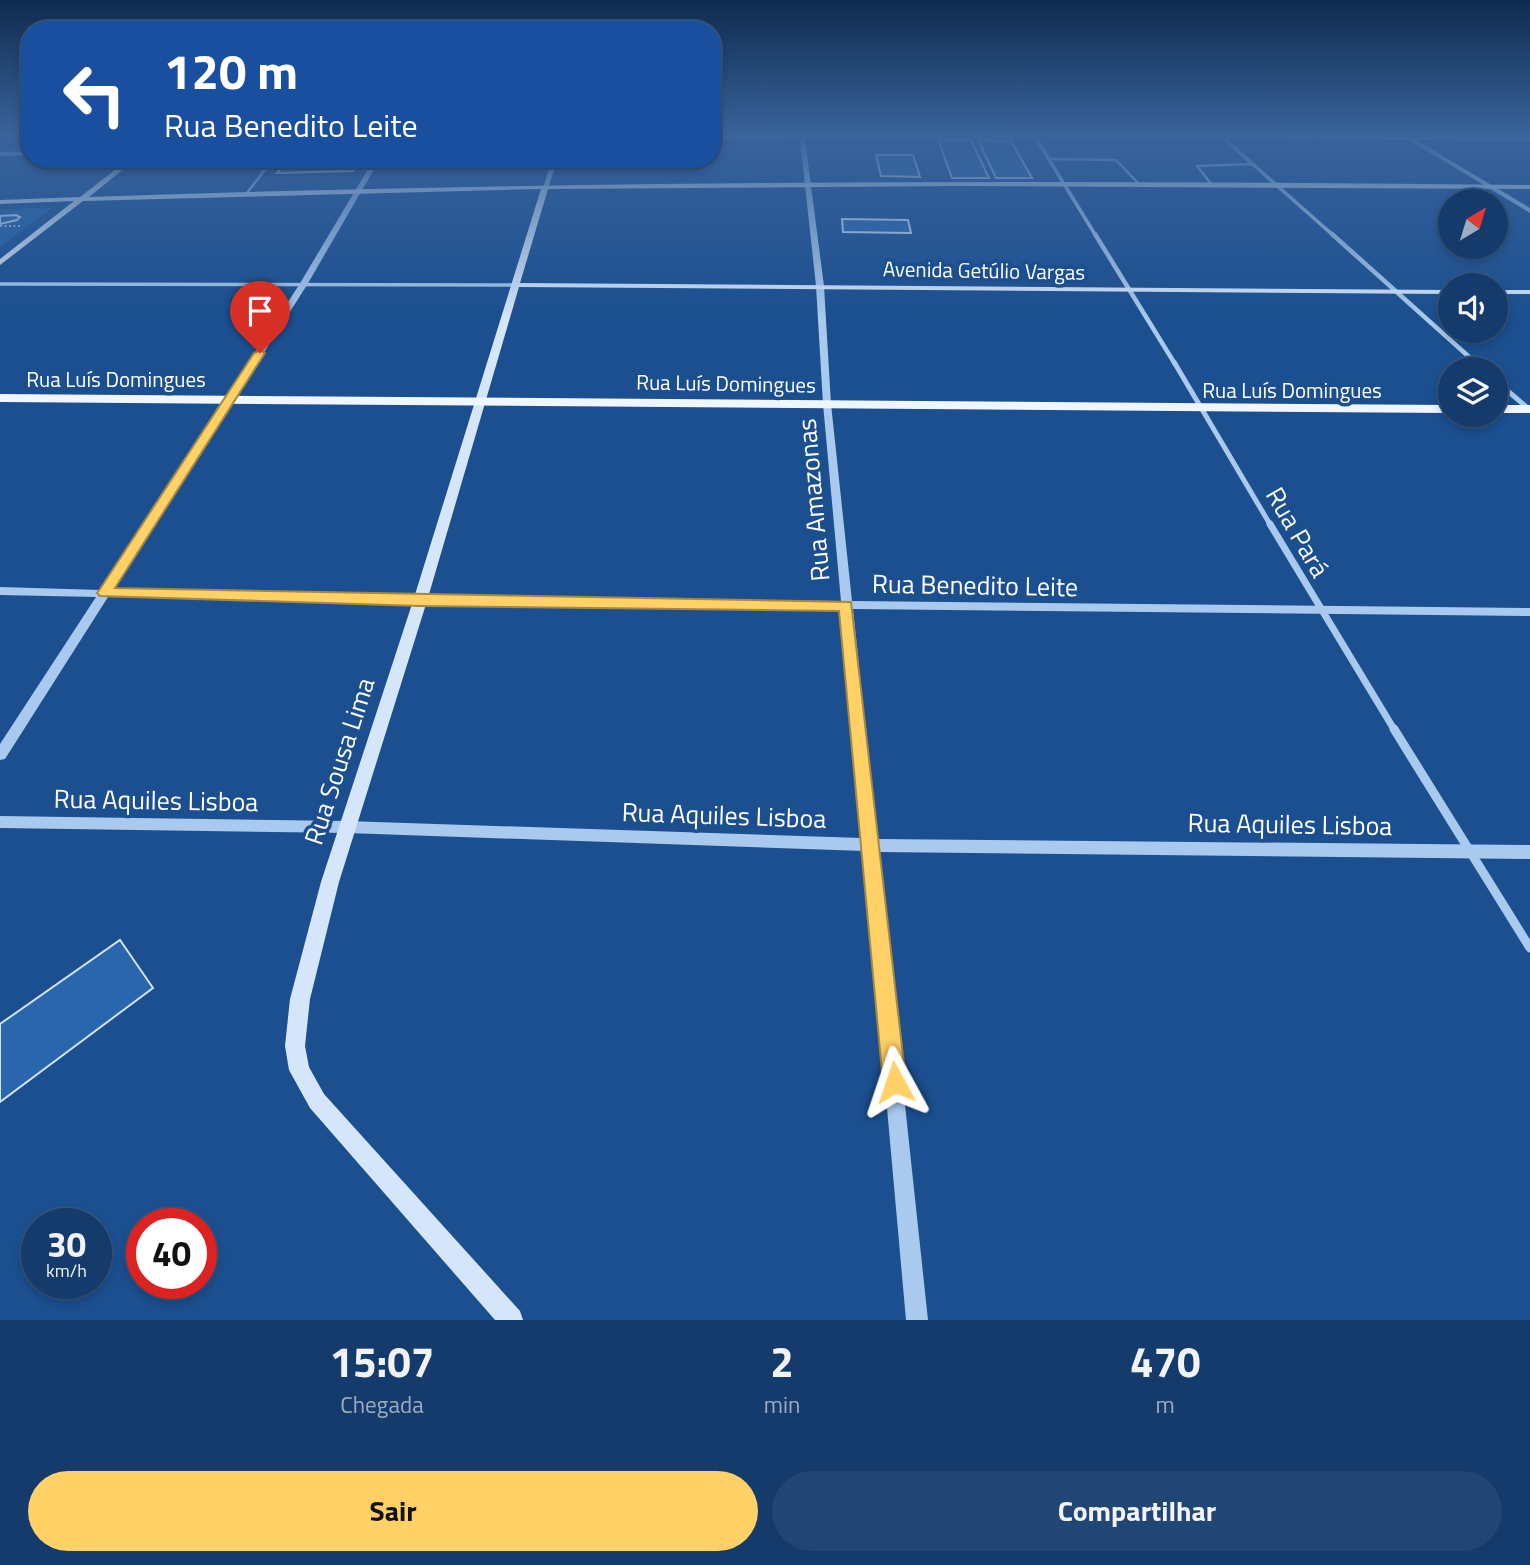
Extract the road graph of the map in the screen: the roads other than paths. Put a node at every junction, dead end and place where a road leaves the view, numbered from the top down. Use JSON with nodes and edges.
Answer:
{"nodes":[{"id":1,"x":84,"y":197,"type":"edge"},
{"id":2,"x":147,"y":197,"type":"edge"},
{"id":3,"x":355,"y":197,"type":"edge"},
{"id":4,"x":542,"y":197,"type":"edge"},
{"id":5,"x":809,"y":197,"type":"edge"},
{"id":6,"x":1074,"y":197,"type":"edge"},
{"id":7,"x":1286,"y":197,"type":"edge"},
{"id":8,"x":1507,"y":197,"type":"edge"},
{"id":9,"x":81,"y":199,"type":"junction"},
{"id":10,"x":0,"y":202,"type":"edge"},
{"id":11,"x":1530,"y":211,"type":"edge"},
{"id":12,"x":0,"y":263,"type":"edge"},
{"id":13,"x":0,"y":284,"type":"edge"},
{"id":14,"x":303,"y":285,"type":"junction"},
{"id":15,"x":516,"y":285,"type":"junction"},
{"id":16,"x":820,"y":286,"type":"junction"},
{"id":17,"x":1130,"y":289,"type":"junction"},
{"id":18,"x":1394,"y":292,"type":"junction"},
{"id":19,"x":1438,"y":292,"type":"edge"},
{"id":20,"x":1508,"y":292,"type":"edge"},
{"id":21,"x":1530,"y":292,"type":"edge"},
{"id":22,"x":1469,"y":357,"type":"edge"},
{"id":23,"x":1508,"y":391,"type":"edge"},
{"id":24,"x":0,"y":398,"type":"edge"},
{"id":25,"x":231,"y":399,"type":"junction"},
{"id":26,"x":480,"y":400,"type":"junction"},
{"id":27,"x":827,"y":404,"type":"junction"},
{"id":28,"x":1203,"y":409,"type":"junction"},
{"id":29,"x":1438,"y":409,"type":"edge"},
{"id":30,"x":1508,"y":409,"type":"edge"},
{"id":31,"x":1530,"y":410,"type":"edge"},
{"id":32,"x":0,"y":591,"type":"edge"},
{"id":33,"x":105,"y":593,"type":"junction"},
{"id":34,"x":420,"y":601,"type":"junction"},
{"id":35,"x":846,"y":606,"type":"junction"},
{"id":36,"x":1320,"y":611,"type":"junction"},
{"id":37,"x":1530,"y":612,"type":"edge"},
{"id":38,"x":0,"y":755,"type":"edge"},
{"id":39,"x":0,"y":822,"type":"edge"},
{"id":40,"x":347,"y":827,"type":"junction"},
{"id":41,"x":872,"y":845,"type":"junction"},
{"id":42,"x":1472,"y":850,"type":"junction"},
{"id":43,"x":1530,"y":852,"type":"edge"},
{"id":44,"x":1530,"y":948,"type":"edge"},
{"id":45,"x":510,"y":1320,"type":"edge"},
{"id":46,"x":917,"y":1320,"type":"edge"}],
"edges":[{"from":1,"to":9,"type":"main road"},
{"from":2,"to":9,"type":"main road"},
{"from":3,"to":14,"type":"street"},
{"from":4,"to":15,"type":"main road","name":"Rua Sousa Lima"},
{"from":5,"to":16,"type":"street","name":"Rua Amazonas"},
{"from":6,"to":17,"type":"street","name":"Rua Pará"},
{"from":7,"to":18,"type":"street"},
{"from":8,"to":11,"type":"street"},
{"from":9,"to":10,"type":"main road"},
{"from":9,"to":12,"type":"main road"},
{"from":13,"to":14,"type":"street"},
{"from":14,"to":15,"type":"street"},
{"from":14,"to":25,"type":"street"},
{"from":15,"to":16,"type":"main road","name":"Avenida Getúlio Vargas"},
{"from":15,"to":26,"type":"main road","name":"Rua Sousa Lima"},
{"from":16,"to":17,"type":"main road","name":"Avenida Getúlio Vargas"},
{"from":16,"to":27,"type":"street","name":"Rua Amazonas"},
{"from":17,"to":18,"type":"main road","name":"Avenida Getúlio Vargas"},
{"from":17,"to":28,"type":"street","name":"Rua Pará"},
{"from":18,"to":19,"type":"main road","name":"Avenida Getúlio Vargas"},
{"from":18,"to":22,"type":"street"},
{"from":20,"to":21,"type":"main road"},
{"from":23,"to":31,"type":"street"},
{"from":24,"to":25,"type":"main road","name":"Rua Luís Domingues"},
{"from":25,"to":26,"type":"main road","name":"Rua Luís Domingues"},
{"from":25,"to":33,"type":"street"},
{"from":26,"to":27,"type":"main road","name":"Rua Luís Domingues"},
{"from":26,"to":34,"type":"main road","name":"Rua Sousa Lima"},
{"from":27,"to":28,"type":"main road","name":"Rua Luís Domingues"},
{"from":27,"to":35,"type":"street","name":"Rua Amazonas"},
{"from":28,"to":29,"type":"main road","name":"Rua Luís Domingues"},
{"from":28,"to":36,"type":"street","name":"Rua Pará"},
{"from":30,"to":31,"type":"main road"},
{"from":32,"to":33,"type":"street","name":"Rua Benedito Leite"},
{"from":33,"to":34,"type":"street","name":"Rua Benedito Leite"},
{"from":33,"to":38,"type":"street"},
{"from":34,"to":35,"type":"street","name":"Rua Benedito Leite"},
{"from":34,"to":40,"type":"main road","name":"Rua Sousa Lima"},
{"from":35,"to":36,"type":"street","name":"Rua Benedito Leite"},
{"from":35,"to":41,"type":"street","name":"Rua Amazonas"},
{"from":36,"to":37,"type":"street","name":"Rua Benedito Leite"},
{"from":36,"to":42,"type":"street","name":"Rua Pará"},
{"from":39,"to":40,"type":"street","name":"Rua Aquiles Lisboa"},
{"from":40,"to":41,"type":"street","name":"Rua Aquiles Lisboa"},
{"from":40,"to":45,"type":"main road","name":"Rua Sousa Lima"},
{"from":41,"to":42,"type":"street","name":"Rua Aquiles Lisboa"},
{"from":41,"to":46,"type":"street","name":"Rua Amazonas"},
{"from":42,"to":43,"type":"street","name":"Rua Aquiles Lisboa"},
{"from":42,"to":44,"type":"street","name":"Rua Pará"}]}
